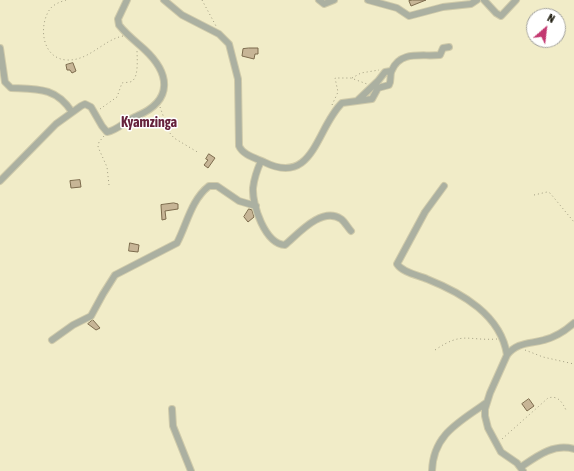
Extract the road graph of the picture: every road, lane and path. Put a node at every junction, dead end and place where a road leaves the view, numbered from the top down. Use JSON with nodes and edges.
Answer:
{"nodes":[{"id":1,"x":66,"y":0,"type":"edge"},
{"id":2,"x":127,"y":0,"type":"edge"},
{"id":3,"x":164,"y":0,"type":"edge"},
{"id":4,"x":202,"y":0,"type":"edge"},
{"id":5,"x":319,"y":0,"type":"edge"},
{"id":6,"x":334,"y":0,"type":"edge"},
{"id":7,"x":368,"y":0,"type":"edge"},
{"id":8,"x":477,"y":0,"type":"edge"},
{"id":9,"x":484,"y":0,"type":"edge"},
{"id":10,"x":516,"y":0,"type":"edge"},
{"id":11,"x":127,"y":34,"type":"junction"},
{"id":12,"x":218,"y":34,"type":"junction"},
{"id":13,"x":137,"y":43,"type":"junction"},
{"id":14,"x":449,"y":47,"type":"dead end"},
{"id":15,"x":0,"y":48,"type":"edge"},
{"id":16,"x":389,"y":71,"type":"junction"},
{"id":17,"x":351,"y":78,"type":"junction"},
{"id":18,"x":373,"y":86,"type":"junction"},
{"id":19,"x":358,"y":100,"type":"junction"},
{"id":20,"x":159,"y":103,"type":"junction"},
{"id":21,"x":95,"y":111,"type":"junction"},
{"id":22,"x":335,"y":111,"type":"junction"},
{"id":23,"x":72,"y":112,"type":"junction"},
{"id":24,"x":107,"y":132,"type":"junction"},
{"id":25,"x":199,"y":153,"type":"dead end"},
{"id":26,"x":261,"y":161,"type":"junction"},
{"id":27,"x":0,"y":181,"type":"edge"},
{"id":28,"x":109,"y":185,"type":"dead end"},
{"id":29,"x":444,"y":186,"type":"dead end"},
{"id":30,"x":534,"y":195,"type":"dead end"},
{"id":31,"x":256,"y":206,"type":"junction"},
{"id":32,"x":574,"y":222,"type":"edge"},
{"id":33,"x":351,"y":231,"type":"dead end"},
{"id":34,"x":574,"y":323,"type":"edge"},
{"id":35,"x":574,"y":328,"type":"edge"},
{"id":36,"x":566,"y":330,"type":"junction"},
{"id":37,"x":504,"y":339,"type":"junction"},
{"id":38,"x":52,"y":340,"type":"dead end"},
{"id":39,"x":517,"y":346,"type":"junction"},
{"id":40,"x":435,"y":350,"type":"dead end"},
{"id":41,"x":507,"y":355,"type":"junction"},
{"id":42,"x":574,"y":364,"type":"edge"},
{"id":43,"x":486,"y":403,"type":"junction"},
{"id":44,"x":172,"y":409,"type":"dead end"},
{"id":45,"x":566,"y":410,"type":"dead end"},
{"id":46,"x":497,"y":444,"type":"junction"},
{"id":47,"x":574,"y":449,"type":"edge"},
{"id":48,"x":522,"y":469,"type":"edge"},
{"id":49,"x":191,"y":471,"type":"edge"},
{"id":50,"x":432,"y":471,"type":"edge"}],
"edges":[{"from":1,"to":11,"type":"path"},
{"from":2,"to":11,"type":"street"},
{"from":3,"to":12,"type":"street"},
{"from":4,"to":12,"type":"path"},
{"from":5,"to":6,"type":"street"},
{"from":7,"to":8,"type":"street"},
{"from":9,"to":10,"type":"street"},
{"from":11,"to":13,"type":"street"},
{"from":12,"to":26,"type":"street"},
{"from":13,"to":20,"type":"street"},
{"from":13,"to":21,"type":"path"},
{"from":14,"to":16,"type":"street"},
{"from":15,"to":23,"type":"street"},
{"from":16,"to":17,"type":"path"},
{"from":16,"to":18,"type":"street"},
{"from":16,"to":19,"type":"street"},
{"from":17,"to":18,"type":"path"},
{"from":17,"to":22,"type":"path"},
{"from":18,"to":19,"type":"street"},
{"from":19,"to":22,"type":"street"},
{"from":20,"to":24,"type":"street"},
{"from":20,"to":25,"type":"path"},
{"from":21,"to":23,"type":"street"},
{"from":21,"to":24,"type":"street"},
{"from":22,"to":26,"type":"street"},
{"from":23,"to":27,"type":"street"},
{"from":24,"to":28,"type":"path"},
{"from":26,"to":31,"type":"street"},
{"from":29,"to":37,"type":"street"},
{"from":30,"to":32,"type":"path"},
{"from":31,"to":33,"type":"street"},
{"from":31,"to":38,"type":"street"},
{"from":34,"to":36,"type":"street"},
{"from":35,"to":36,"type":"street"},
{"from":36,"to":39,"type":"street"},
{"from":37,"to":40,"type":"path"},
{"from":37,"to":41,"type":"street"},
{"from":39,"to":41,"type":"street"},
{"from":39,"to":42,"type":"path"},
{"from":41,"to":43,"type":"street"},
{"from":43,"to":46,"type":"street"},
{"from":43,"to":50,"type":"street"},
{"from":44,"to":49,"type":"street"},
{"from":45,"to":46,"type":"path"},
{"from":46,"to":48,"type":"street"},
{"from":47,"to":48,"type":"street"}]}
